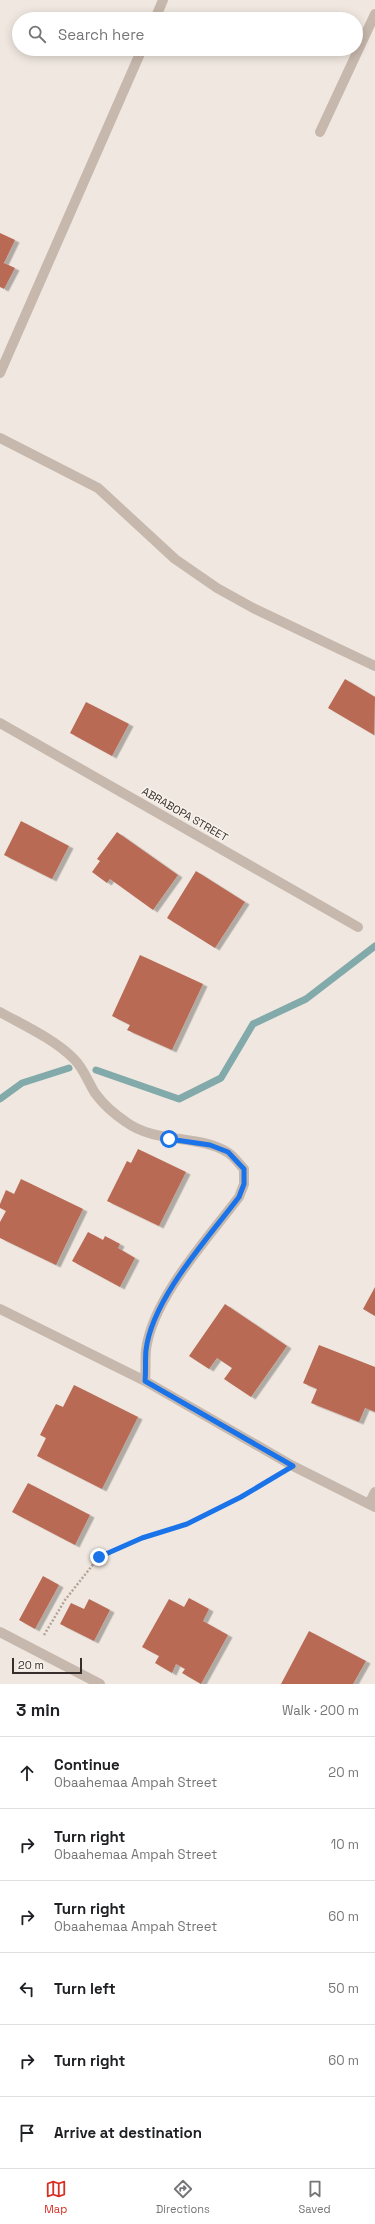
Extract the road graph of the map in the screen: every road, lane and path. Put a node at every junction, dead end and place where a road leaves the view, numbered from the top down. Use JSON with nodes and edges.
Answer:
{"nodes":[{"id":1,"x":163,"y":0,"type":"edge"},
{"id":2,"x":158,"y":12,"type":"edge"},
{"id":3,"x":375,"y":14,"type":"edge"},
{"id":4,"x":363,"y":40,"type":"edge"},
{"id":5,"x":139,"y":56,"type":"edge"},
{"id":6,"x":355,"y":56,"type":"edge"},
{"id":7,"x":320,"y":132,"type":"dead end"},
{"id":8,"x":0,"y":373,"type":"edge"},
{"id":9,"x":0,"y":438,"type":"edge"},
{"id":10,"x":375,"y":666,"type":"edge"},
{"id":11,"x":0,"y":723,"type":"edge"},
{"id":12,"x":358,"y":927,"type":"dead end"},
{"id":13,"x":0,"y":1012,"type":"edge"},
{"id":14,"x":0,"y":1309,"type":"edge"},
{"id":15,"x":145,"y":1381,"type":"junction"},
{"id":16,"x":293,"y":1466,"type":"junction"},
{"id":17,"x":375,"y":1492,"type":"edge"},
{"id":18,"x":372,"y":1505,"type":"edge"},
{"id":19,"x":0,"y":1632,"type":"edge"},
{"id":20,"x":35,"y":1649,"type":"junction"},
{"id":21,"x":100,"y":1684,"type":"edge"}],
"edges":[{"from":1,"to":2,"type":"street"},
{"from":3,"to":4,"type":"street"},
{"from":5,"to":8,"type":"street"},
{"from":6,"to":7,"type":"street"},
{"from":9,"to":10,"type":"street"},
{"from":11,"to":12,"type":"street","name":"ABRABOPA STREET"},
{"from":13,"to":15,"type":"street"},
{"from":14,"to":15,"type":"street"},
{"from":15,"to":16,"type":"street"},
{"from":16,"to":18,"type":"street"},
{"from":16,"to":20,"type":"path"},
{"from":17,"to":18,"type":"street"},
{"from":19,"to":20,"type":"street"},
{"from":20,"to":21,"type":"street"}]}
